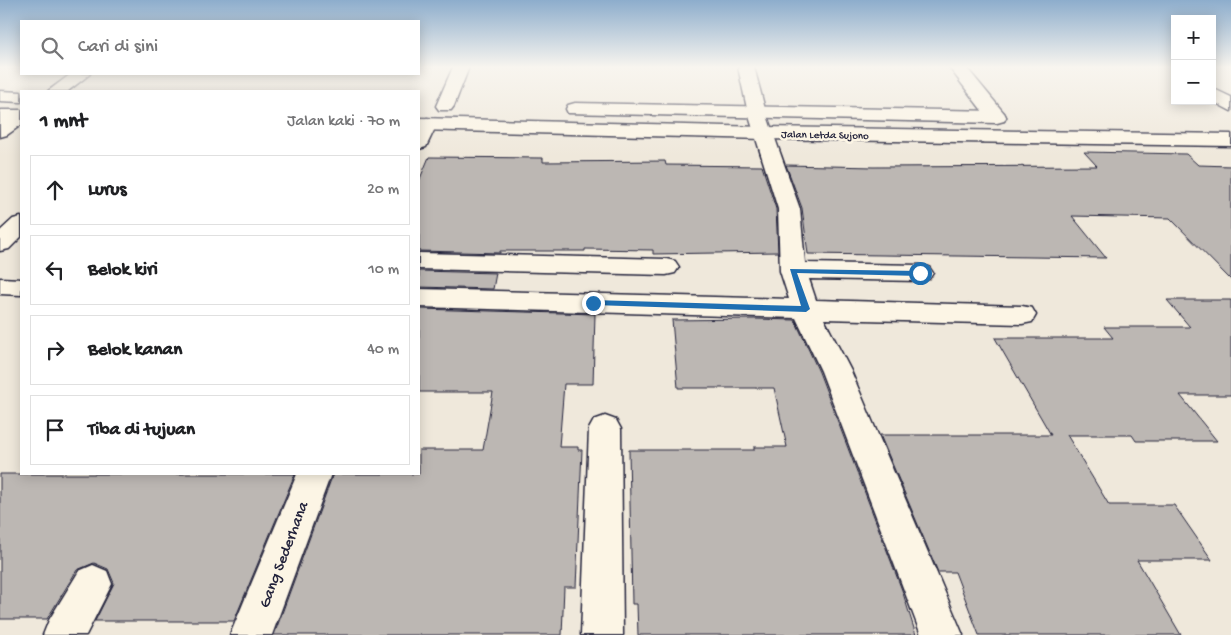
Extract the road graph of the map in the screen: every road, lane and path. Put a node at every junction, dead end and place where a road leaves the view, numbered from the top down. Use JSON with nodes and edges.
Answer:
{"nodes":[{"id":1,"x":442,"y":97,"type":"edge"},
{"id":2,"x":753,"y":97,"type":"edge"},
{"id":3,"x":981,"y":97,"type":"edge"},
{"id":4,"x":465,"y":107,"type":"dead end"},
{"id":5,"x":552,"y":109,"type":"dead end"},
{"id":6,"x":430,"y":115,"type":"edge"},
{"id":7,"x":0,"y":116,"type":"edge"},
{"id":8,"x":20,"y":116,"type":"edge"},
{"id":9,"x":20,"y":117,"type":"edge"},
{"id":10,"x":997,"y":117,"type":"junction"},
{"id":11,"x":1017,"y":118,"type":"dead end"},
{"id":12,"x":760,"y":123,"type":"junction"},
{"id":13,"x":0,"y":131,"type":"edge"},
{"id":14,"x":420,"y":140,"type":"edge"},
{"id":15,"x":1231,"y":140,"type":"edge"},
{"id":16,"x":20,"y":225,"type":"edge"},
{"id":17,"x":0,"y":244,"type":"edge"},
{"id":18,"x":420,"y":261,"type":"edge"},
{"id":19,"x":666,"y":267,"type":"dead end"},
{"id":20,"x":793,"y":271,"type":"junction"},
{"id":21,"x":920,"y":273,"type":"dead end"},
{"id":22,"x":0,"y":286,"type":"edge"},
{"id":23,"x":20,"y":287,"type":"edge"},
{"id":24,"x":420,"y":298,"type":"edge"},
{"id":25,"x":806,"y":309,"type":"junction"},
{"id":26,"x":1022,"y":315,"type":"dead end"},
{"id":27,"x":605,"y":429,"type":"dead end"},
{"id":28,"x":314,"y":475,"type":"edge"},
{"id":29,"x":93,"y":584,"type":"dead end"},
{"id":30,"x":64,"y":635,"type":"edge"},
{"id":31,"x":251,"y":635,"type":"edge"},
{"id":32,"x":602,"y":635,"type":"edge"},
{"id":33,"x":942,"y":635,"type":"edge"}],
"edges":[{"from":1,"to":6,"type":"main road"},
{"from":2,"to":12,"type":"main road"},
{"from":3,"to":10,"type":"main road"},
{"from":4,"to":6,"type":"main road"},
{"from":5,"to":12,"type":"main road","name":"Jalan Letda Sujono"},
{"from":6,"to":12,"type":"main road","name":"Jalan Letda Sujono"},
{"from":6,"to":14,"type":"main road"},
{"from":7,"to":8,"type":"main road"},
{"from":9,"to":13,"type":"main road"},
{"from":10,"to":11,"type":"main road","name":"Jalan Letda Sujono"},
{"from":10,"to":12,"type":"main road","name":"Jalan Letda Sujono"},
{"from":12,"to":15,"type":"main road","name":"Jalan Letda Sujono"},
{"from":12,"to":20,"type":"main road"},
{"from":16,"to":17,"type":"main road"},
{"from":18,"to":19,"type":"main road"},
{"from":20,"to":21,"type":"main road"},
{"from":20,"to":25,"type":"main road"},
{"from":22,"to":23,"type":"main road"},
{"from":24,"to":25,"type":"main road"},
{"from":25,"to":26,"type":"main road"},
{"from":25,"to":33,"type":"main road"},
{"from":27,"to":32,"type":"main road"},
{"from":28,"to":31,"type":"main road","name":"Gang Sederhana"},
{"from":29,"to":30,"type":"main road"}]}
